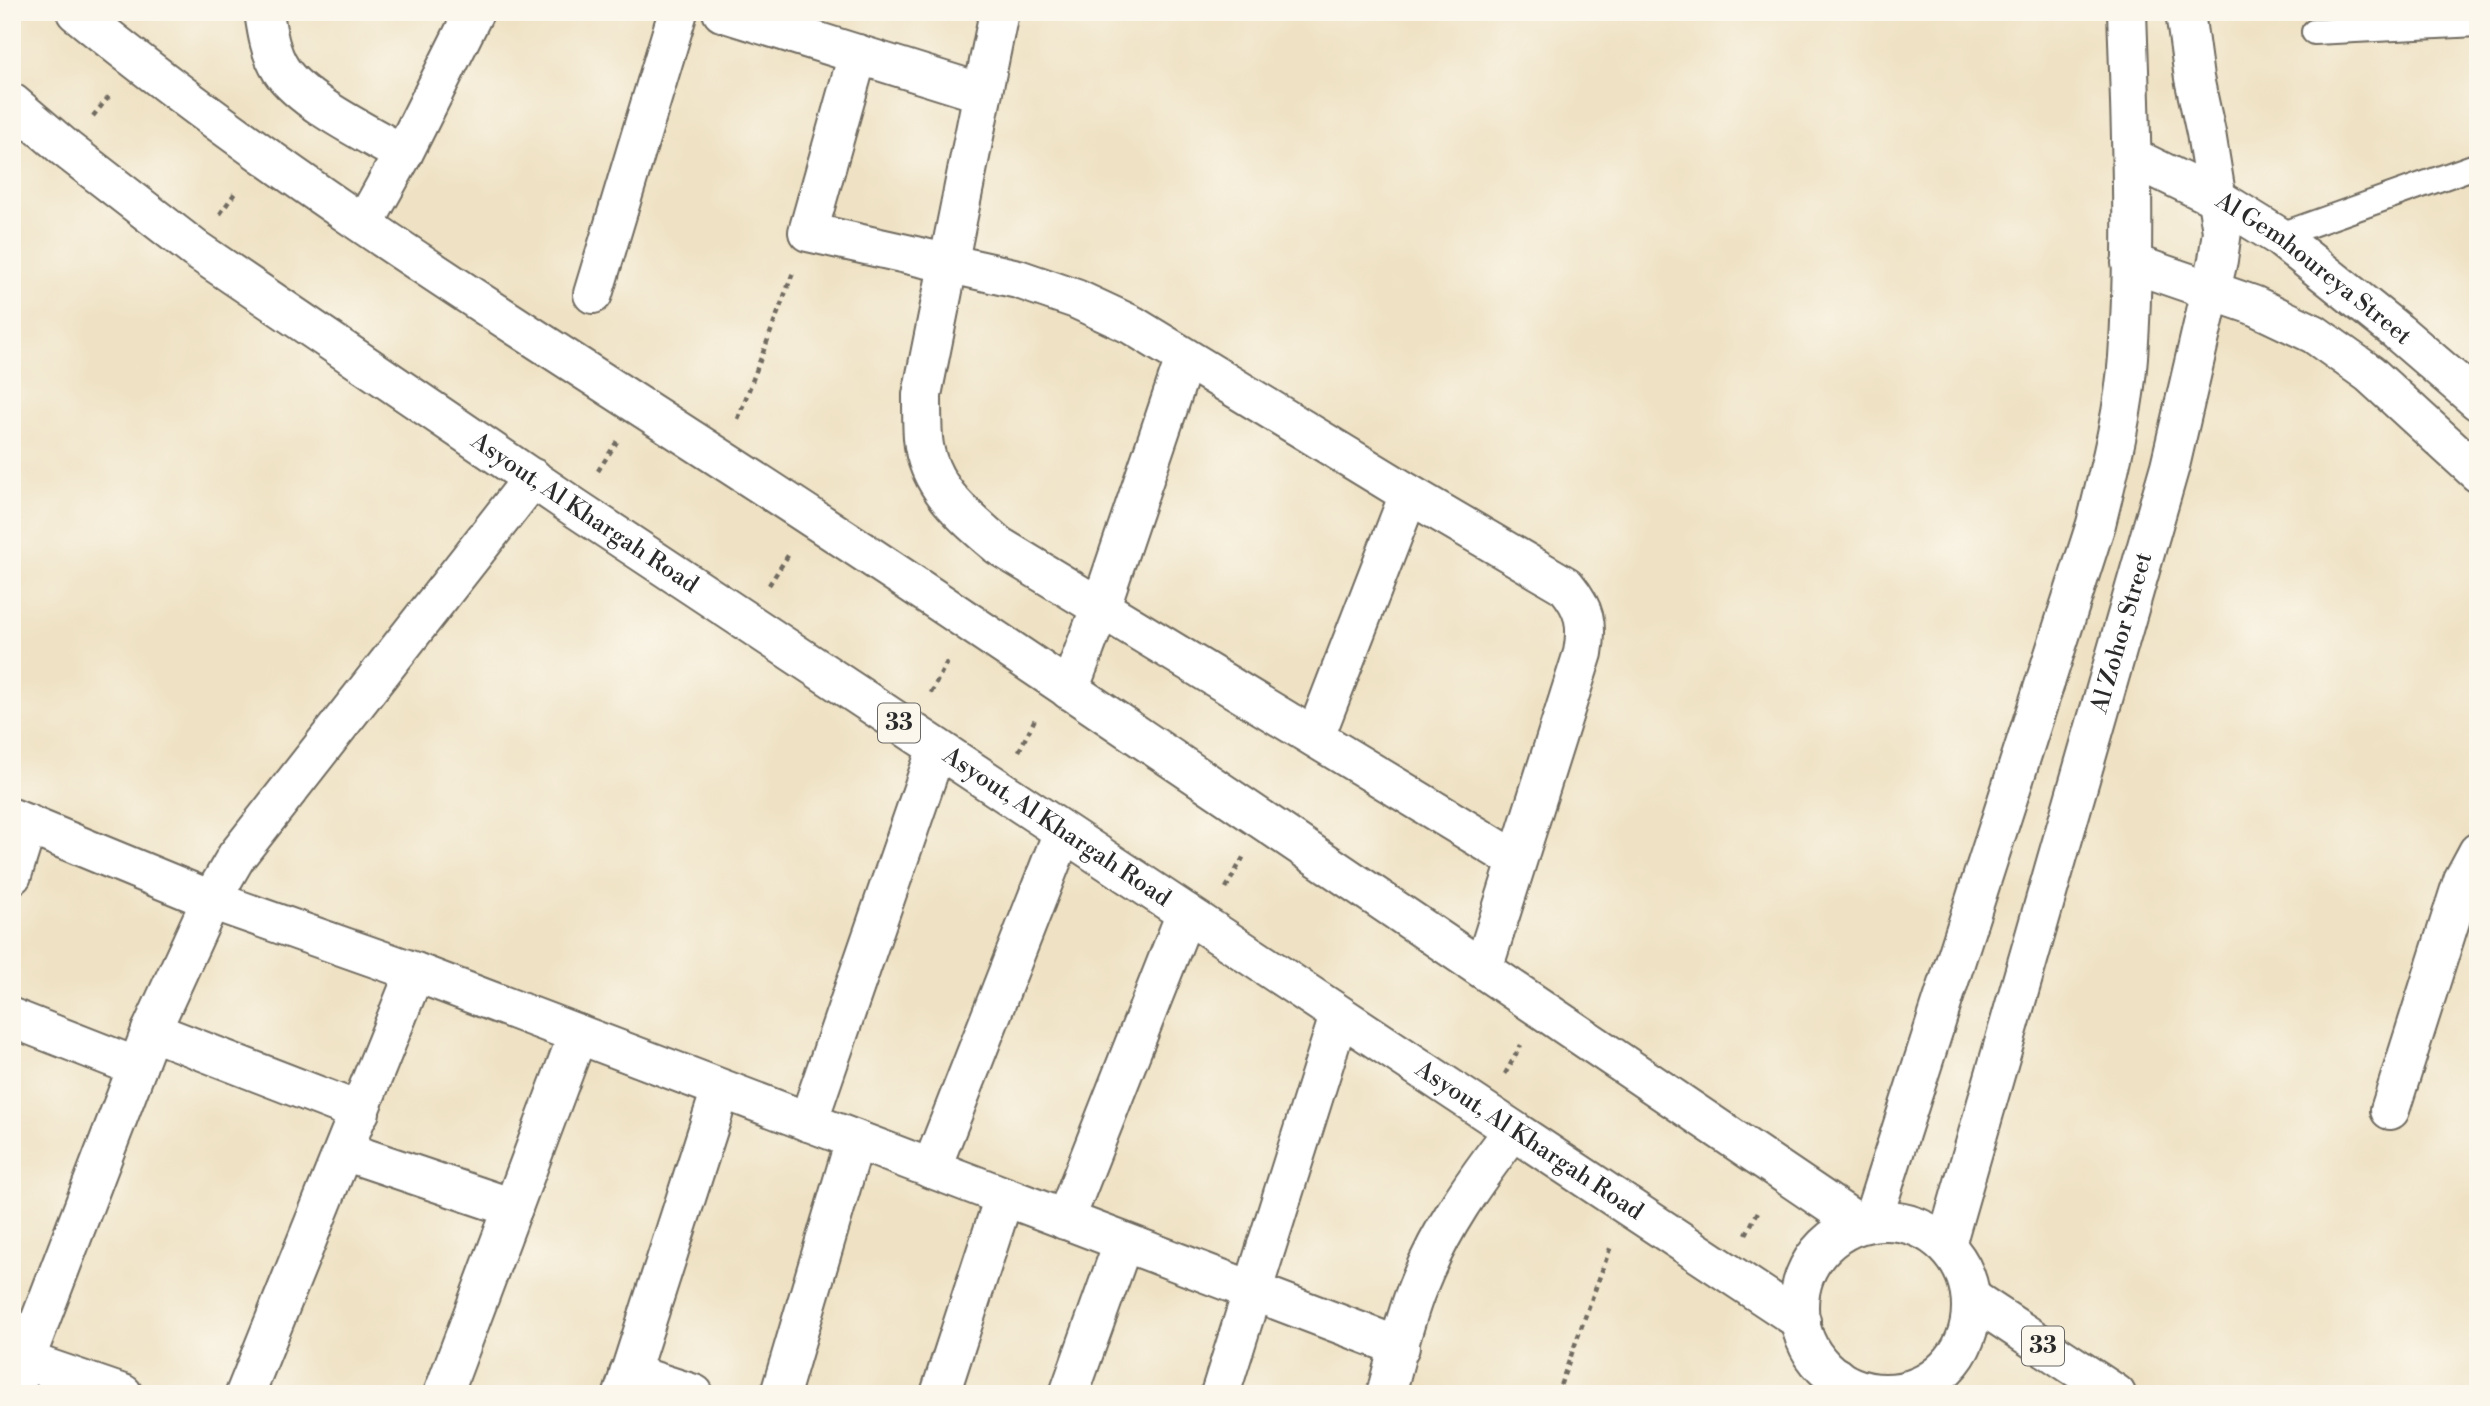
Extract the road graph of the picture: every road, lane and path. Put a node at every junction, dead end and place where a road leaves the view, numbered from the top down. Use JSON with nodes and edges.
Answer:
{"nodes":[{"id":1,"x":76,"y":12,"type":"edge"},
{"id":2,"x":264,"y":12,"type":"edge"},
{"id":3,"x":474,"y":12,"type":"edge"},
{"id":4,"x":678,"y":12,"type":"edge"},
{"id":5,"x":722,"y":12,"type":"edge"},
{"id":6,"x":999,"y":12,"type":"edge"},
{"id":7,"x":2127,"y":12,"type":"edge"},
{"id":8,"x":2185,"y":12,"type":"edge"},
{"id":9,"x":2478,"y":24,"type":"edge"},
{"id":10,"x":2314,"y":32,"type":"dead end"},
{"id":11,"x":858,"y":54,"type":"junction"},
{"id":12,"x":137,"y":62,"type":"junction"},
{"id":13,"x":982,"y":93,"type":"junction"},
{"id":14,"x":12,"y":103,"type":"edge"},
{"id":15,"x":66,"y":149,"type":"junction"},
{"id":16,"x":402,"y":154,"type":"junction"},
{"id":17,"x":262,"y":155,"type":"junction"},
{"id":18,"x":2133,"y":157,"type":"junction"},
{"id":19,"x":2478,"y":165,"type":"edge"},
{"id":20,"x":2218,"y":199,"type":"junction"},
{"id":21,"x":364,"y":224,"type":"junction"},
{"id":22,"x":808,"y":232,"type":"junction"},
{"id":23,"x":2278,"y":236,"type":"junction"},
{"id":24,"x":195,"y":248,"type":"junction"},
{"id":25,"x":947,"y":263,"type":"junction"},
{"id":26,"x":2131,"y":263,"type":"junction"},
{"id":27,"x":2210,"y":288,"type":"junction"},
{"id":28,"x":593,"y":294,"type":"dead end"},
{"id":29,"x":1185,"y":358,"type":"junction"},
{"id":30,"x":2478,"y":401,"type":"edge"},
{"id":31,"x":639,"y":407,"type":"junction"},
{"id":32,"x":723,"y":459,"type":"junction"},
{"id":33,"x":2478,"y":473,"type":"edge"},
{"id":34,"x":533,"y":478,"type":"junction"},
{"id":35,"x":1409,"y":494,"type":"junction"},
{"id":36,"x":574,"y":507,"type":"junction"},
{"id":37,"x":813,"y":518,"type":"junction"},
{"id":38,"x":1101,"y":606,"type":"junction"},
{"id":39,"x":968,"y":620,"type":"junction"},
{"id":40,"x":746,"y":621,"type":"junction"},
{"id":41,"x":1062,"y":685,"type":"junction"},
{"id":42,"x":1315,"y":737,"type":"junction"},
{"id":43,"x":924,"y":740,"type":"junction"},
{"id":44,"x":999,"y":790,"type":"junction"},
{"id":45,"x":20,"y":821,"type":"edge"},
{"id":46,"x":1263,"y":821,"type":"junction"},
{"id":47,"x":1063,"y":832,"type":"junction"},
{"id":48,"x":1516,"y":860,"type":"junction"},
{"id":49,"x":2473,"y":872,"type":"edge"},
{"id":50,"x":12,"y":874,"type":"edge"},
{"id":51,"x":211,"y":900,"type":"junction"},
{"id":52,"x":1196,"y":920,"type":"junction"},
{"id":53,"x":1483,"y":969,"type":"junction"},
{"id":54,"x":415,"y":972,"type":"junction"},
{"id":55,"x":1540,"y":1009,"type":"junction"},
{"id":56,"x":1339,"y":1016,"type":"junction"},
{"id":57,"x":12,"y":1018,"type":"edge"},
{"id":58,"x":151,"y":1031,"type":"junction"},
{"id":59,"x":578,"y":1034,"type":"junction"},
{"id":60,"x":137,"y":1067,"type":"junction"},
{"id":61,"x":721,"y":1089,"type":"junction"},
{"id":62,"x":2390,"y":1110,"type":"dead end"},
{"id":63,"x":360,"y":1112,"type":"junction"},
{"id":64,"x":1499,"y":1121,"type":"junction"},
{"id":65,"x":808,"y":1122,"type":"junction"},
{"id":66,"x":855,"y":1140,"type":"junction"},
{"id":67,"x":344,"y":1151,"type":"junction"},
{"id":68,"x":931,"y":1169,"type":"junction"},
{"id":69,"x":1780,"y":1170,"type":"junction"},
{"id":70,"x":1004,"y":1197,"type":"junction"},
{"id":71,"x":1626,"y":1206,"type":"junction"},
{"id":72,"x":513,"y":1209,"type":"junction"},
{"id":73,"x":1065,"y":1220,"type":"junction"},
{"id":74,"x":1866,"y":1223,"type":"junction"},
{"id":75,"x":1123,"y":1243,"type":"junction"},
{"id":76,"x":1946,"y":1245,"type":"junction"},
{"id":77,"x":1725,"y":1272,"type":"junction"},
{"id":78,"x":1252,"y":1292,"type":"junction"},
{"id":79,"x":1971,"y":1298,"type":"junction"},
{"id":80,"x":1801,"y":1321,"type":"junction"},
{"id":81,"x":1400,"y":1347,"type":"junction"},
{"id":82,"x":17,"y":1370,"type":"edge"},
{"id":83,"x":626,"y":1383,"type":"edge"},
{"id":84,"x":1838,"y":1386,"type":"edge"},
{"id":85,"x":1912,"y":1392,"type":"edge"},
{"id":86,"x":123,"y":1394,"type":"edge"},
{"id":87,"x":245,"y":1394,"type":"edge"},
{"id":88,"x":443,"y":1394,"type":"edge"},
{"id":89,"x":694,"y":1394,"type":"edge"},
{"id":90,"x":780,"y":1394,"type":"edge"},
{"id":91,"x":940,"y":1394,"type":"edge"},
{"id":92,"x":1069,"y":1394,"type":"edge"},
{"id":93,"x":1220,"y":1394,"type":"edge"},
{"id":94,"x":1386,"y":1394,"type":"edge"},
{"id":95,"x":1557,"y":1394,"type":"edge"},
{"id":96,"x":2116,"y":1394,"type":"edge"}],
"edges":[{"from":1,"to":12,"type":"main road"},
{"from":2,"to":16,"type":"main road"},
{"from":3,"to":16,"type":"main road"},
{"from":4,"to":28,"type":"main road"},
{"from":5,"to":11,"type":"main road"},
{"from":6,"to":13,"type":"main road"},
{"from":7,"to":18,"type":"main road"},
{"from":8,"to":20,"type":"main road","name":"Al Zohor Street"},
{"from":9,"to":10,"type":"lane"},
{"from":11,"to":13,"type":"main road"},
{"from":11,"to":22,"type":"main road"},
{"from":12,"to":15,"type":"path"},
{"from":12,"to":17,"type":"main road"},
{"from":13,"to":25,"type":"main road"},
{"from":14,"to":15,"type":"main road","name":"Asyout, Al Khargah Road","number":"33"},
{"from":15,"to":24,"type":"main road","name":"Asyout, Al Khargah Road","number":"33"},
{"from":16,"to":21,"type":"main road"},
{"from":17,"to":21,"type":"main road"},
{"from":17,"to":24,"type":"path"},
{"from":18,"to":20,"type":"main road","name":"Al Gemhoureya Street"},
{"from":18,"to":26,"type":"main road"},
{"from":19,"to":23,"type":"lane"},
{"from":20,"to":23,"type":"main road","name":"Al Gemhoureya Street"},
{"from":20,"to":27,"type":"main road","name":"Al Zohor Street"},
{"from":21,"to":31,"type":"main road"},
{"from":22,"to":25,"type":"main road"},
{"from":22,"to":32,"type":"path"},
{"from":23,"to":30,"type":"main road","name":"Al Gemhoureya Street"},
{"from":24,"to":34,"type":"main road","name":"Asyout, Al Khargah Road","number":"33"},
{"from":25,"to":29,"type":"main road"},
{"from":25,"to":38,"type":"main road"},
{"from":26,"to":27,"type":"main road","name":"Al Gemhoureya Street"},
{"from":26,"to":74,"type":"main road"},
{"from":27,"to":33,"type":"main road","name":"Al Gemhoureya Street"},
{"from":27,"to":76,"type":"main road","name":"Al Zohor Street"},
{"from":29,"to":35,"type":"main road"},
{"from":29,"to":38,"type":"main road"},
{"from":31,"to":32,"type":"main road"},
{"from":31,"to":36,"type":"path"},
{"from":32,"to":37,"type":"main road"},
{"from":34,"to":36,"type":"main road","name":"Asyout, Al Khargah Road","number":"33"},
{"from":34,"to":51,"type":"main road"},
{"from":35,"to":42,"type":"main road"},
{"from":35,"to":48,"type":"main road"},
{"from":36,"to":40,"type":"main road","name":"Asyout, Al Khargah Road","number":"33"},
{"from":37,"to":39,"type":"main road"},
{"from":37,"to":40,"type":"path"},
{"from":38,"to":41,"type":"main road"},
{"from":38,"to":42,"type":"main road"},
{"from":39,"to":41,"type":"main road"},
{"from":39,"to":43,"type":"path"},
{"from":40,"to":43,"type":"main road","name":"Asyout, Al Khargah Road","number":"33"},
{"from":41,"to":44,"type":"path"},
{"from":41,"to":46,"type":"main road"},
{"from":42,"to":48,"type":"main road"},
{"from":43,"to":44,"type":"main road","name":"Asyout, Al Khargah Road","number":"33"},
{"from":43,"to":65,"type":"main road"},
{"from":44,"to":47,"type":"main road","name":"Asyout, Al Khargah Road","number":"33"},
{"from":45,"to":50,"type":"main road"},
{"from":45,"to":51,"type":"main road"},
{"from":46,"to":52,"type":"path"},
{"from":46,"to":53,"type":"main road"},
{"from":47,"to":52,"type":"main road","name":"Asyout, Al Khargah Road","number":"33"},
{"from":47,"to":68,"type":"main road"},
{"from":48,"to":53,"type":"main road"},
{"from":49,"to":62,"type":"main road"},
{"from":51,"to":54,"type":"main road"},
{"from":51,"to":58,"type":"main road"},
{"from":52,"to":56,"type":"main road","name":"Asyout, Al Khargah Road","number":"33"},
{"from":52,"to":73,"type":"main road"},
{"from":53,"to":55,"type":"main road"},
{"from":54,"to":59,"type":"main road"},
{"from":54,"to":63,"type":"main road"},
{"from":55,"to":64,"type":"path"},
{"from":55,"to":69,"type":"main road"},
{"from":56,"to":64,"type":"main road","name":"Asyout, Al Khargah Road","number":"33"},
{"from":56,"to":78,"type":"main road"},
{"from":57,"to":60,"type":"main road"},
{"from":58,"to":60,"type":"main road"},
{"from":58,"to":63,"type":"main road"},
{"from":59,"to":61,"type":"main road"},
{"from":59,"to":72,"type":"main road"},
{"from":60,"to":82,"type":"main road"},
{"from":61,"to":65,"type":"main road"},
{"from":61,"to":83,"type":"main road"},
{"from":63,"to":67,"type":"main road"},
{"from":64,"to":71,"type":"main road","name":"Asyout, Al Khargah Road","number":"33"},
{"from":64,"to":81,"type":"main road"},
{"from":65,"to":66,"type":"main road"},
{"from":66,"to":68,"type":"main road"},
{"from":66,"to":90,"type":"main road"},
{"from":67,"to":72,"type":"main road"},
{"from":67,"to":87,"type":"main road"},
{"from":68,"to":70,"type":"main road"},
{"from":69,"to":74,"type":"main road"},
{"from":69,"to":77,"type":"path"},
{"from":70,"to":73,"type":"main road"},
{"from":70,"to":91,"type":"main road"},
{"from":71,"to":77,"type":"main road","name":"Asyout, Al Khargah Road","number":"33"},
{"from":71,"to":95,"type":"path"},
{"from":72,"to":88,"type":"main road"},
{"from":73,"to":75,"type":"main road"},
{"from":74,"to":76,"type":"main road"},
{"from":74,"to":80,"type":"main road"},
{"from":75,"to":78,"type":"main road"},
{"from":75,"to":92,"type":"main road"},
{"from":76,"to":79,"type":"main road"},
{"from":77,"to":80,"type":"main road","name":"Asyout, Al Khargah Road","number":"33"},
{"from":78,"to":81,"type":"main road"},
{"from":78,"to":93,"type":"main road"},
{"from":79,"to":85,"type":"main road"},
{"from":79,"to":96,"type":"main road","number":"33"},
{"from":80,"to":84,"type":"main road"},
{"from":81,"to":94,"type":"main road"},
{"from":82,"to":86,"type":"main road"},
{"from":83,"to":89,"type":"main road"},
{"from":84,"to":85,"type":"main road"}]}
